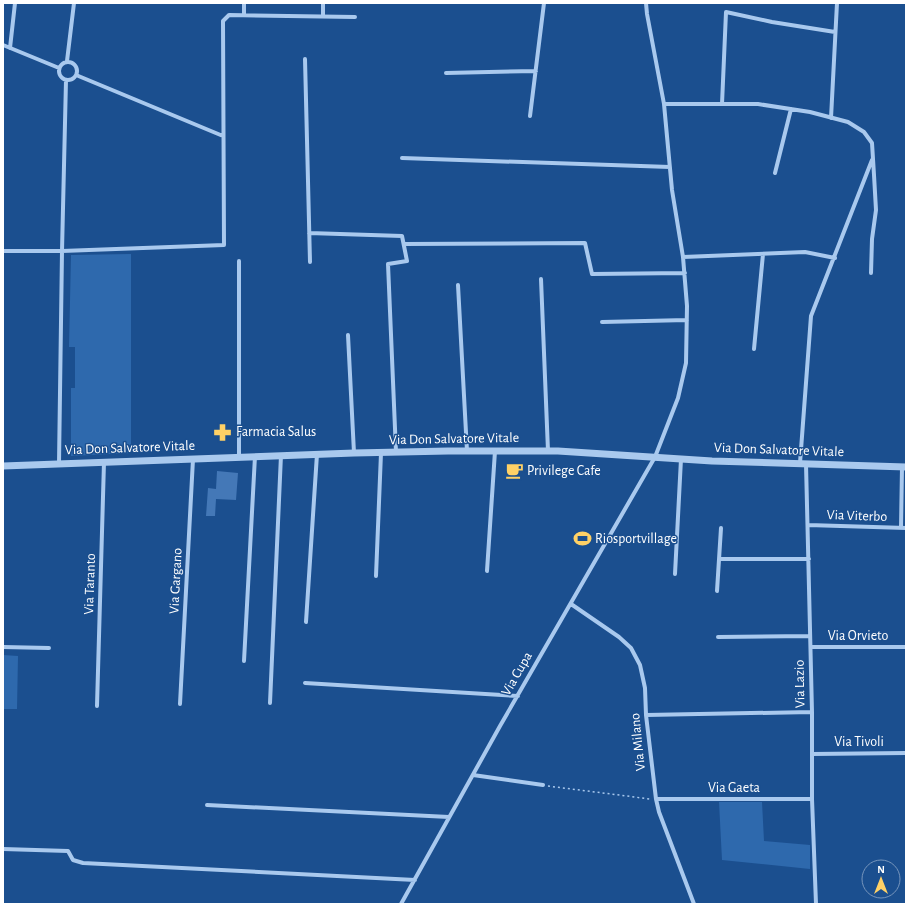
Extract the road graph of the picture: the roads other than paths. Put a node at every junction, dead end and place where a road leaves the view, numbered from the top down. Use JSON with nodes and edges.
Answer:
{"nodes":[{"id":1,"x":15,"y":3,"type":"edge"},
{"id":2,"x":74,"y":3,"type":"edge"},
{"id":3,"x":244,"y":3,"type":"edge"},
{"id":4,"x":323,"y":3,"type":"edge"},
{"id":5,"x":544,"y":3,"type":"edge"},
{"id":6,"x":646,"y":3,"type":"edge"},
{"id":7,"x":837,"y":3,"type":"edge"},
{"id":8,"x":244,"y":15,"type":"junction"},
{"id":9,"x":323,"y":16,"type":"junction"},
{"id":10,"x":355,"y":17,"type":"dead end"},
{"id":11,"x":835,"y":32,"type":"junction"},
{"id":12,"x":3,"y":45,"type":"edge"},
{"id":13,"x":10,"y":48,"type":"junction"},
{"id":14,"x":305,"y":59,"type":"dead end"},
{"id":15,"x":68,"y":62,"type":"junction"},
{"id":16,"x":59,"y":68,"type":"junction"},
{"id":17,"x":536,"y":71,"type":"junction"},
{"id":18,"x":446,"y":73,"type":"dead end"},
{"id":19,"x":76,"y":75,"type":"junction"},
{"id":20,"x":66,"y":80,"type":"junction"},
{"id":21,"x":664,"y":104,"type":"junction"},
{"id":22,"x":722,"y":104,"type":"junction"},
{"id":23,"x":791,"y":109,"type":"junction"},
{"id":24,"x":530,"y":116,"type":"dead end"},
{"id":25,"x":831,"y":118,"type":"junction"},
{"id":26,"x":223,"y":136,"type":"junction"},
{"id":27,"x":402,"y":158,"type":"dead end"},
{"id":28,"x":873,"y":158,"type":"junction"},
{"id":29,"x":670,"y":167,"type":"junction"},
{"id":30,"x":775,"y":173,"type":"dead end"},
{"id":31,"x":309,"y":233,"type":"junction"},
{"id":32,"x":404,"y":244,"type":"junction"},
{"id":33,"x":3,"y":251,"type":"edge"},
{"id":34,"x":62,"y":251,"type":"junction"},
{"id":35,"x":763,"y":254,"type":"junction"},
{"id":36,"x":684,"y":257,"type":"junction"},
{"id":37,"x":835,"y":258,"type":"junction"},
{"id":38,"x":239,"y":261,"type":"dead end"},
{"id":39,"x":310,"y":262,"type":"dead end"},
{"id":40,"x":685,"y":273,"type":"junction"},
{"id":41,"x":871,"y":273,"type":"dead end"},
{"id":42,"x":541,"y":279,"type":"dead end"},
{"id":43,"x":458,"y":285,"type":"dead end"},
{"id":44,"x":687,"y":320,"type":"junction"},
{"id":45,"x":602,"y":322,"type":"dead end"},
{"id":46,"x":348,"y":335,"type":"dead end"},
{"id":47,"x":754,"y":349,"type":"dead end"},
{"id":48,"x":467,"y":451,"type":"junction"},
{"id":49,"x":495,"y":451,"type":"junction"},
{"id":50,"x":548,"y":451,"type":"junction"},
{"id":51,"x":396,"y":452,"type":"junction"},
{"id":52,"x":354,"y":453,"type":"junction"},
{"id":53,"x":381,"y":453,"type":"junction"},
{"id":54,"x":317,"y":454,"type":"junction"},
{"id":55,"x":255,"y":456,"type":"junction"},
{"id":56,"x":281,"y":456,"type":"junction"},
{"id":57,"x":239,"y":457,"type":"junction"},
{"id":58,"x":655,"y":457,"type":"junction"},
{"id":59,"x":193,"y":459,"type":"junction"},
{"id":60,"x":681,"y":459,"type":"junction"},
{"id":61,"x":104,"y":462,"type":"junction"},
{"id":62,"x":803,"y":463,"type":"junction"},
{"id":63,"x":59,"y":464,"type":"junction"},
{"id":64,"x":3,"y":466,"type":"edge"},
{"id":65,"x":904,"y":467,"type":"edge"},
{"id":66,"x":808,"y":525,"type":"junction"},
{"id":67,"x":721,"y":528,"type":"dead end"},
{"id":68,"x":900,"y":528,"type":"junction"},
{"id":69,"x":906,"y":528,"type":"edge"},
{"id":70,"x":719,"y":559,"type":"junction"},
{"id":71,"x":808,"y":560,"type":"junction"},
{"id":72,"x":487,"y":571,"type":"dead end"},
{"id":73,"x":676,"y":574,"type":"dead end"},
{"id":74,"x":376,"y":576,"type":"dead end"},
{"id":75,"x":717,"y":591,"type":"dead end"},
{"id":76,"x":571,"y":604,"type":"junction"},
{"id":77,"x":306,"y":622,"type":"dead end"},
{"id":78,"x":810,"y":636,"type":"junction"},
{"id":79,"x":718,"y":637,"type":"dead end"},
{"id":80,"x":3,"y":647,"type":"edge"},
{"id":81,"x":811,"y":647,"type":"junction"},
{"id":82,"x":906,"y":647,"type":"edge"},
{"id":83,"x":49,"y":648,"type":"dead end"},
{"id":84,"x":244,"y":661,"type":"dead end"},
{"id":85,"x":305,"y":683,"type":"dead end"},
{"id":86,"x":518,"y":696,"type":"junction"},
{"id":87,"x":270,"y":703,"type":"dead end"},
{"id":88,"x":180,"y":704,"type":"dead end"},
{"id":89,"x":97,"y":706,"type":"dead end"},
{"id":90,"x":812,"y":712,"type":"junction"},
{"id":91,"x":646,"y":715,"type":"junction"},
{"id":92,"x":906,"y":753,"type":"edge"},
{"id":93,"x":812,"y":754,"type":"junction"},
{"id":94,"x":473,"y":775,"type":"junction"},
{"id":95,"x":543,"y":785,"type":"road end"},
{"id":96,"x":656,"y":799,"type":"junction"},
{"id":97,"x":812,"y":799,"type":"junction"},
{"id":98,"x":207,"y":805,"type":"dead end"},
{"id":99,"x":449,"y":817,"type":"junction"},
{"id":100,"x":3,"y":850,"type":"edge"},
{"id":101,"x":415,"y":880,"type":"junction"},
{"id":102,"x":402,"y":904,"type":"edge"},
{"id":103,"x":694,"y":904,"type":"edge"},
{"id":104,"x":816,"y":904,"type":"edge"}],
"edges":[{"from":1,"to":13,"type":"street"},
{"from":2,"to":15,"type":"street"},
{"from":3,"to":8,"type":"street"},
{"from":4,"to":9,"type":"street"},
{"from":5,"to":17,"type":"street"},
{"from":6,"to":21,"type":"street","name":"Via Cupa"},
{"from":7,"to":11,"type":"street"},
{"from":8,"to":9,"type":"street"},
{"from":8,"to":26,"type":"street"},
{"from":9,"to":10,"type":"street"},
{"from":11,"to":22,"type":"street"},
{"from":11,"to":25,"type":"street"},
{"from":12,"to":13,"type":"street"},
{"from":13,"to":16,"type":"street"},
{"from":14,"to":31,"type":"street"},
{"from":15,"to":16,"type":"street"},
{"from":15,"to":19,"type":"street"},
{"from":16,"to":20,"type":"street"},
{"from":17,"to":18,"type":"street"},
{"from":17,"to":24,"type":"street"},
{"from":19,"to":20,"type":"street"},
{"from":19,"to":26,"type":"street"},
{"from":20,"to":34,"type":"street"},
{"from":21,"to":22,"type":"street"},
{"from":21,"to":29,"type":"street","name":"Via Cupa"},
{"from":22,"to":23,"type":"street"},
{"from":23,"to":25,"type":"street"},
{"from":23,"to":30,"type":"street"},
{"from":25,"to":28,"type":"street"},
{"from":26,"to":34,"type":"street"},
{"from":27,"to":29,"type":"street"},
{"from":28,"to":37,"type":"street","name":"Via Lazio"},
{"from":28,"to":41,"type":"street"},
{"from":29,"to":36,"type":"street","name":"Via Cupa"},
{"from":31,"to":32,"type":"street"},
{"from":31,"to":39,"type":"street"},
{"from":32,"to":40,"type":"street"},
{"from":32,"to":51,"type":"street"},
{"from":33,"to":34,"type":"street"},
{"from":34,"to":63,"type":"street"},
{"from":35,"to":36,"type":"street"},
{"from":35,"to":37,"type":"street"},
{"from":35,"to":47,"type":"street"},
{"from":36,"to":40,"type":"street","name":"Via Cupa"},
{"from":37,"to":62,"type":"street","name":"Via Lazio"},
{"from":38,"to":57,"type":"street"},
{"from":40,"to":44,"type":"street","name":"Via Cupa"},
{"from":42,"to":50,"type":"street"},
{"from":43,"to":48,"type":"street"},
{"from":44,"to":45,"type":"street"},
{"from":44,"to":58,"type":"street","name":"Via Cupa"},
{"from":46,"to":52,"type":"street"},
{"from":48,"to":49,"type":"street","name":"Via Don Salvatore Vitale"},
{"from":48,"to":51,"type":"street","name":"Via Don Salvatore Vitale"},
{"from":49,"to":50,"type":"street","name":"Via Don Salvatore Vitale"},
{"from":49,"to":72,"type":"street"},
{"from":50,"to":58,"type":"street","name":"Via Don Salvatore Vitale"},
{"from":51,"to":53,"type":"street","name":"Via Don Salvatore Vitale"},
{"from":52,"to":53,"type":"street","name":"Via Don Salvatore Vitale"},
{"from":52,"to":54,"type":"street","name":"Via Don Salvatore Vitale"},
{"from":53,"to":74,"type":"street"},
{"from":54,"to":56,"type":"street","name":"Via Don Salvatore Vitale"},
{"from":54,"to":77,"type":"street"},
{"from":55,"to":56,"type":"street","name":"Via Don Salvatore Vitale"},
{"from":55,"to":57,"type":"street","name":"Via Don Salvatore Vitale"},
{"from":55,"to":84,"type":"street"},
{"from":56,"to":87,"type":"street"},
{"from":57,"to":59,"type":"street","name":"Via Don Salvatore Vitale"},
{"from":58,"to":60,"type":"street","name":"Via Don Salvatore Vitale"},
{"from":58,"to":76,"type":"street","name":"Via Cupa"},
{"from":59,"to":61,"type":"street","name":"Via Don Salvatore Vitale"},
{"from":59,"to":88,"type":"street","name":"Via Gargano"},
{"from":60,"to":62,"type":"street","name":"Via Don Salvatore Vitale"},
{"from":60,"to":73,"type":"street"},
{"from":61,"to":63,"type":"street","name":"Via Don Salvatore Vitale"},
{"from":61,"to":89,"type":"street","name":"Via Taranto"},
{"from":62,"to":65,"type":"street","name":"Via Don Salvatore Vitale"},
{"from":62,"to":66,"type":"street","name":"Via Lazio"},
{"from":63,"to":64,"type":"street","name":"Via Don Salvatore Vitale"},
{"from":65,"to":68,"type":"street"},
{"from":66,"to":68,"type":"street","name":"Via Viterbo"},
{"from":66,"to":71,"type":"street","name":"Via Lazio"},
{"from":67,"to":70,"type":"street"},
{"from":68,"to":69,"type":"street","name":"Via Viterbo"},
{"from":70,"to":71,"type":"street"},
{"from":70,"to":75,"type":"street"},
{"from":71,"to":78,"type":"street","name":"Via Lazio"},
{"from":76,"to":86,"type":"street","name":"Via Cupa"},
{"from":76,"to":91,"type":"street","name":"Via Milano"},
{"from":78,"to":79,"type":"street"},
{"from":78,"to":81,"type":"street","name":"Via Lazio"},
{"from":80,"to":83,"type":"street"},
{"from":81,"to":82,"type":"street","name":"Via Orvieto"},
{"from":81,"to":90,"type":"street","name":"Via Lazio"},
{"from":85,"to":86,"type":"street"},
{"from":86,"to":94,"type":"street","name":"Via Cupa"},
{"from":90,"to":91,"type":"street"},
{"from":90,"to":93,"type":"street","name":"Via Lazio"},
{"from":91,"to":96,"type":"street","name":"Via Milano"},
{"from":92,"to":93,"type":"street","name":"Via Tivoli"},
{"from":93,"to":97,"type":"street","name":"Via Lazio"},
{"from":94,"to":95,"type":"street"},
{"from":94,"to":99,"type":"street","name":"Via Cupa"},
{"from":96,"to":97,"type":"street","name":"Via Gaeta"},
{"from":96,"to":103,"type":"street","name":"Via Milano"},
{"from":97,"to":104,"type":"street","name":"Via Lazio"},
{"from":98,"to":99,"type":"street"},
{"from":99,"to":101,"type":"street","name":"Via Cupa"},
{"from":100,"to":101,"type":"street"},
{"from":101,"to":102,"type":"street","name":"Via Cupa"}]}
